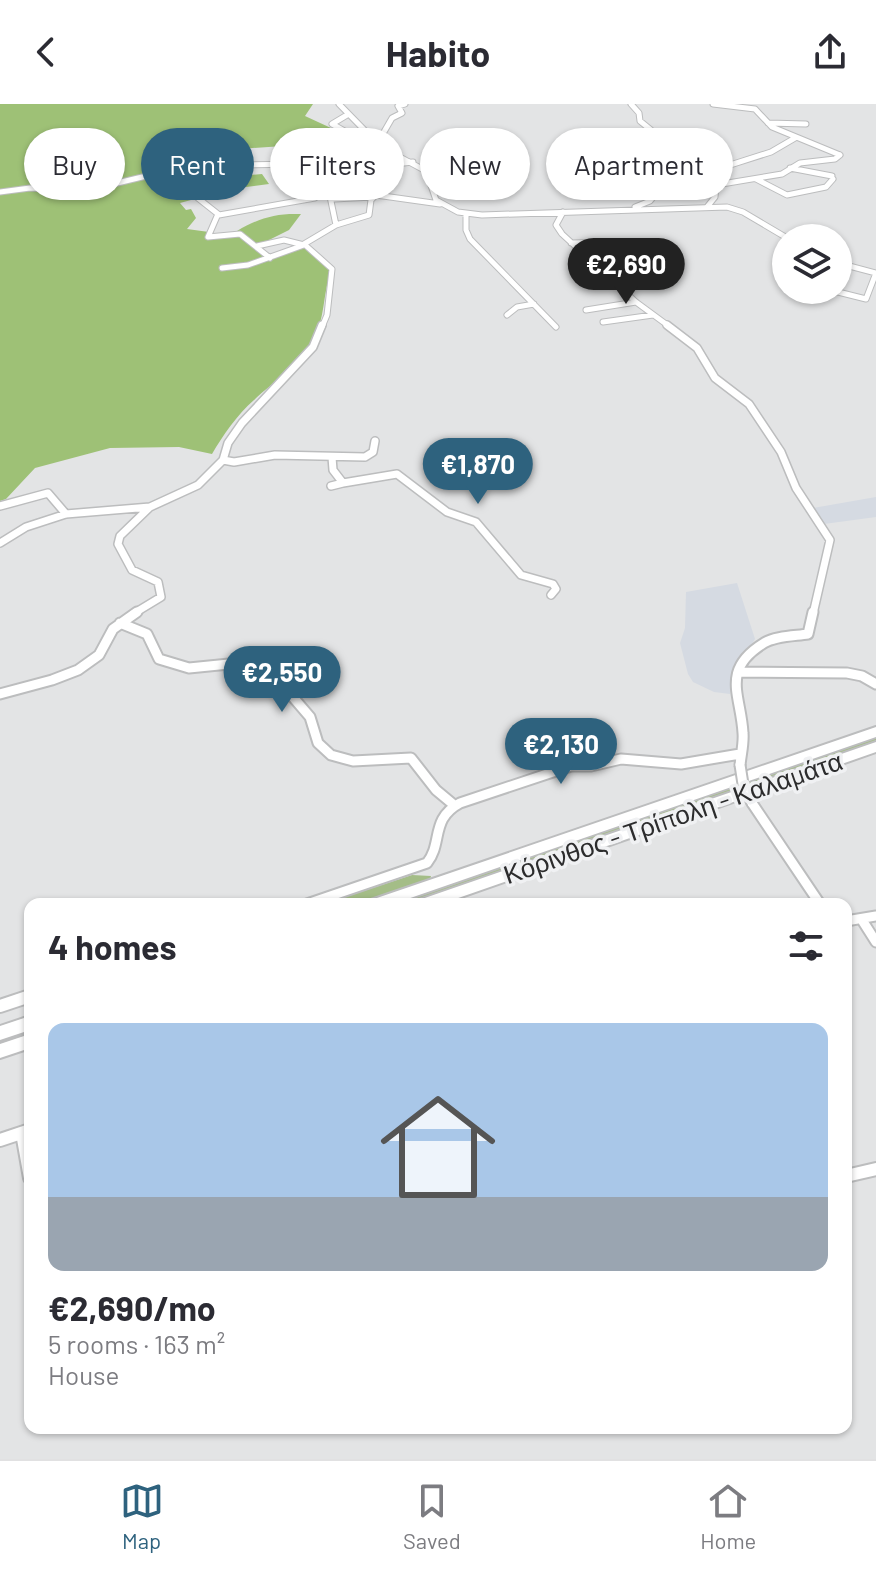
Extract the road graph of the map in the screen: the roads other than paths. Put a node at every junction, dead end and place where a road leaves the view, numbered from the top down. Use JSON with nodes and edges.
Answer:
{"nodes":[{"id":1,"x":339,"y":104,"type":"edge"},
{"id":2,"x":405,"y":104,"type":"edge"},
{"id":3,"x":631,"y":104,"type":"edge"},
{"id":4,"x":713,"y":104,"type":"edge"},
{"id":5,"x":347,"y":115,"type":"junction"},
{"id":6,"x":768,"y":123,"type":"junction"},
{"id":7,"x":806,"y":124,"type":"dead end"},
{"id":8,"x":339,"y":128,"type":"edge"},
{"id":9,"x":360,"y":128,"type":"edge"},
{"id":10,"x":386,"y":128,"type":"edge"},
{"id":11,"x":649,"y":128,"type":"edge"},
{"id":12,"x":795,"y":138,"type":"junction"},
{"id":13,"x":404,"y":158,"type":"edge"},
{"id":14,"x":413,"y":162,"type":"junction"},
{"id":15,"x":404,"y":163,"type":"edge"},
{"id":16,"x":733,"y":164,"type":"edge"},
{"id":17,"x":270,"y":165,"type":"edge"},
{"id":18,"x":790,"y":168,"type":"junction"},
{"id":19,"x":756,"y":179,"type":"junction"},
{"id":20,"x":733,"y":182,"type":"edge"},
{"id":21,"x":0,"y":192,"type":"edge"},
{"id":22,"x":200,"y":200,"type":"edge"},
{"id":23,"x":304,"y":200,"type":"edge"},
{"id":24,"x":334,"y":200,"type":"edge"},
{"id":25,"x":372,"y":200,"type":"edge"},
{"id":26,"x":404,"y":200,"type":"edge"},
{"id":27,"x":647,"y":200,"type":"edge"},
{"id":28,"x":713,"y":200,"type":"edge"},
{"id":29,"x":440,"y":204,"type":"junction"},
{"id":30,"x":707,"y":207,"type":"junction"},
{"id":31,"x":636,"y":210,"type":"junction"},
{"id":32,"x":563,"y":212,"type":"junction"},
{"id":33,"x":466,"y":214,"type":"junction"},
{"id":34,"x":219,"y":215,"type":"junction"},
{"id":35,"x":336,"y":225,"type":"junction"},
{"id":36,"x":772,"y":229,"type":"edge"},
{"id":37,"x":571,"y":243,"type":"junction"},
{"id":38,"x":304,"y":245,"type":"junction"},
{"id":39,"x":257,"y":246,"type":"junction"},
{"id":40,"x":270,"y":258,"type":"junction"},
{"id":41,"x":644,"y":265,"type":"dead end"},
{"id":42,"x":852,"y":267,"type":"edge"},
{"id":43,"x":222,"y":268,"type":"dead end"},
{"id":44,"x":876,"y":273,"type":"edge"},
{"id":45,"x":852,"y":296,"type":"edge"},
{"id":46,"x":636,"y":302,"type":"junction"},
{"id":47,"x":534,"y":304,"type":"junction"},
{"id":48,"x":586,"y":310,"type":"dead end"},
{"id":49,"x":507,"y":315,"type":"dead end"},
{"id":50,"x":653,"y":315,"type":"junction"},
{"id":51,"x":603,"y":322,"type":"dead end"},
{"id":52,"x":556,"y":327,"type":"dead end"},
{"id":53,"x":375,"y":441,"type":"dead end"},
{"id":54,"x":332,"y":457,"type":"junction"},
{"id":55,"x":223,"y":460,"type":"junction"},
{"id":56,"x":343,"y":483,"type":"junction"},
{"id":57,"x":331,"y":486,"type":"dead end"},
{"id":58,"x":0,"y":506,"type":"edge"},
{"id":59,"x":150,"y":507,"type":"junction"},
{"id":60,"x":66,"y":514,"type":"junction"},
{"id":61,"x":1,"y":543,"type":"edge"},
{"id":62,"x":0,"y":554,"type":"edge"},
{"id":63,"x":551,"y":595,"type":"dead end"},
{"id":64,"x":120,"y":623,"type":"junction"},
{"id":65,"x":739,"y":672,"type":"junction"},
{"id":66,"x":876,"y":684,"type":"edge"},
{"id":67,"x":0,"y":694,"type":"edge"},
{"id":68,"x":876,"y":732,"type":"edge"},
{"id":69,"x":876,"y":747,"type":"edge"},
{"id":70,"x":740,"y":759,"type":"junction"},
{"id":71,"x":454,"y":805,"type":"junction"},
{"id":72,"x":325,"y":898,"type":"edge"},
{"id":73,"x":393,"y":898,"type":"edge"},
{"id":74,"x":441,"y":898,"type":"edge"},
{"id":75,"x":816,"y":898,"type":"edge"},
{"id":76,"x":876,"y":916,"type":"edge"},
{"id":77,"x":862,"y":920,"type":"junction"},
{"id":78,"x":852,"y":921,"type":"edge"},
{"id":79,"x":876,"y":942,"type":"edge"},
{"id":80,"x":24,"y":998,"type":"edge"},
{"id":81,"x":0,"y":1006,"type":"edge"},
{"id":82,"x":24,"y":1025,"type":"edge"},
{"id":83,"x":0,"y":1033,"type":"edge"},
{"id":84,"x":24,"y":1043,"type":"edge"},
{"id":85,"x":0,"y":1051,"type":"edge"},
{"id":86,"x":24,"y":1133,"type":"edge"},
{"id":87,"x":0,"y":1140,"type":"edge"},
{"id":88,"x":876,"y":1169,"type":"edge"},
{"id":89,"x":852,"y":1175,"type":"edge"}],
"edges":[{"from":1,"to":5,"type":"street"},
{"from":2,"to":10,"type":"street"},
{"from":3,"to":11,"type":"street"},
{"from":4,"to":6,"type":"street"},
{"from":5,"to":8,"type":"street"},
{"from":5,"to":9,"type":"street"},
{"from":6,"to":7,"type":"street"},
{"from":6,"to":12,"type":"street"},
{"from":12,"to":16,"type":"street"},
{"from":12,"to":18,"type":"street"},
{"from":13,"to":14,"type":"street"},
{"from":14,"to":15,"type":"street"},
{"from":14,"to":29,"type":"street"},
{"from":17,"to":21,"type":"street"},
{"from":18,"to":19,"type":"street"},
{"from":18,"to":19,"type":"street"},
{"from":19,"to":20,"type":"street"},
{"from":22,"to":34,"type":"street"},
{"from":23,"to":34,"type":"street"},
{"from":24,"to":35,"type":"street"},
{"from":25,"to":35,"type":"street"},
{"from":26,"to":29,"type":"street"},
{"from":27,"to":31,"type":"street"},
{"from":28,"to":30,"type":"street"},
{"from":29,"to":33,"type":"street"},
{"from":30,"to":31,"type":"street"},
{"from":30,"to":36,"type":"street"},
{"from":31,"to":32,"type":"street"},
{"from":32,"to":33,"type":"street"},
{"from":32,"to":37,"type":"street"},
{"from":33,"to":47,"type":"street"},
{"from":34,"to":39,"type":"street"},
{"from":35,"to":38,"type":"street"},
{"from":37,"to":41,"type":"street"},
{"from":37,"to":46,"type":"street"},
{"from":38,"to":39,"type":"street"},
{"from":38,"to":40,"type":"street"},
{"from":38,"to":55,"type":"street"},
{"from":39,"to":40,"type":"street"},
{"from":40,"to":43,"type":"street"},
{"from":42,"to":44,"type":"street"},
{"from":44,"to":45,"type":"street"},
{"from":46,"to":48,"type":"street"},
{"from":46,"to":50,"type":"street"},
{"from":47,"to":49,"type":"street"},
{"from":47,"to":52,"type":"street"},
{"from":50,"to":51,"type":"street"},
{"from":50,"to":65,"type":"street"},
{"from":53,"to":54,"type":"street"},
{"from":54,"to":55,"type":"street"},
{"from":54,"to":56,"type":"street"},
{"from":55,"to":59,"type":"street"},
{"from":56,"to":57,"type":"street"},
{"from":56,"to":63,"type":"street"},
{"from":58,"to":60,"type":"street"},
{"from":59,"to":60,"type":"street"},
{"from":59,"to":64,"type":"street"},
{"from":60,"to":61,"type":"street"},
{"from":61,"to":62,"type":"street"},
{"from":64,"to":67,"type":"street"},
{"from":64,"to":71,"type":"street"},
{"from":65,"to":66,"type":"street"},
{"from":65,"to":70,"type":"street"},
{"from":68,"to":73,"type":"highway","name":"Κόρινθος - Τρίπολη - Καλαμάτα"},
{"from":69,"to":74,"type":"highway","name":"Κόρινθος - Τρίπολη - Καλαμάτα"},
{"from":70,"to":71,"type":"street"},
{"from":70,"to":75,"type":"street","bridge":true},
{"from":71,"to":72,"type":"street"},
{"from":76,"to":77,"type":"street"},
{"from":77,"to":78,"type":"street"},
{"from":77,"to":79,"type":"street"},
{"from":80,"to":81,"type":"street"},
{"from":82,"to":83,"type":"highway"},
{"from":84,"to":85,"type":"highway"},
{"from":86,"to":87,"type":"street"},
{"from":88,"to":89,"type":"street"}]}
